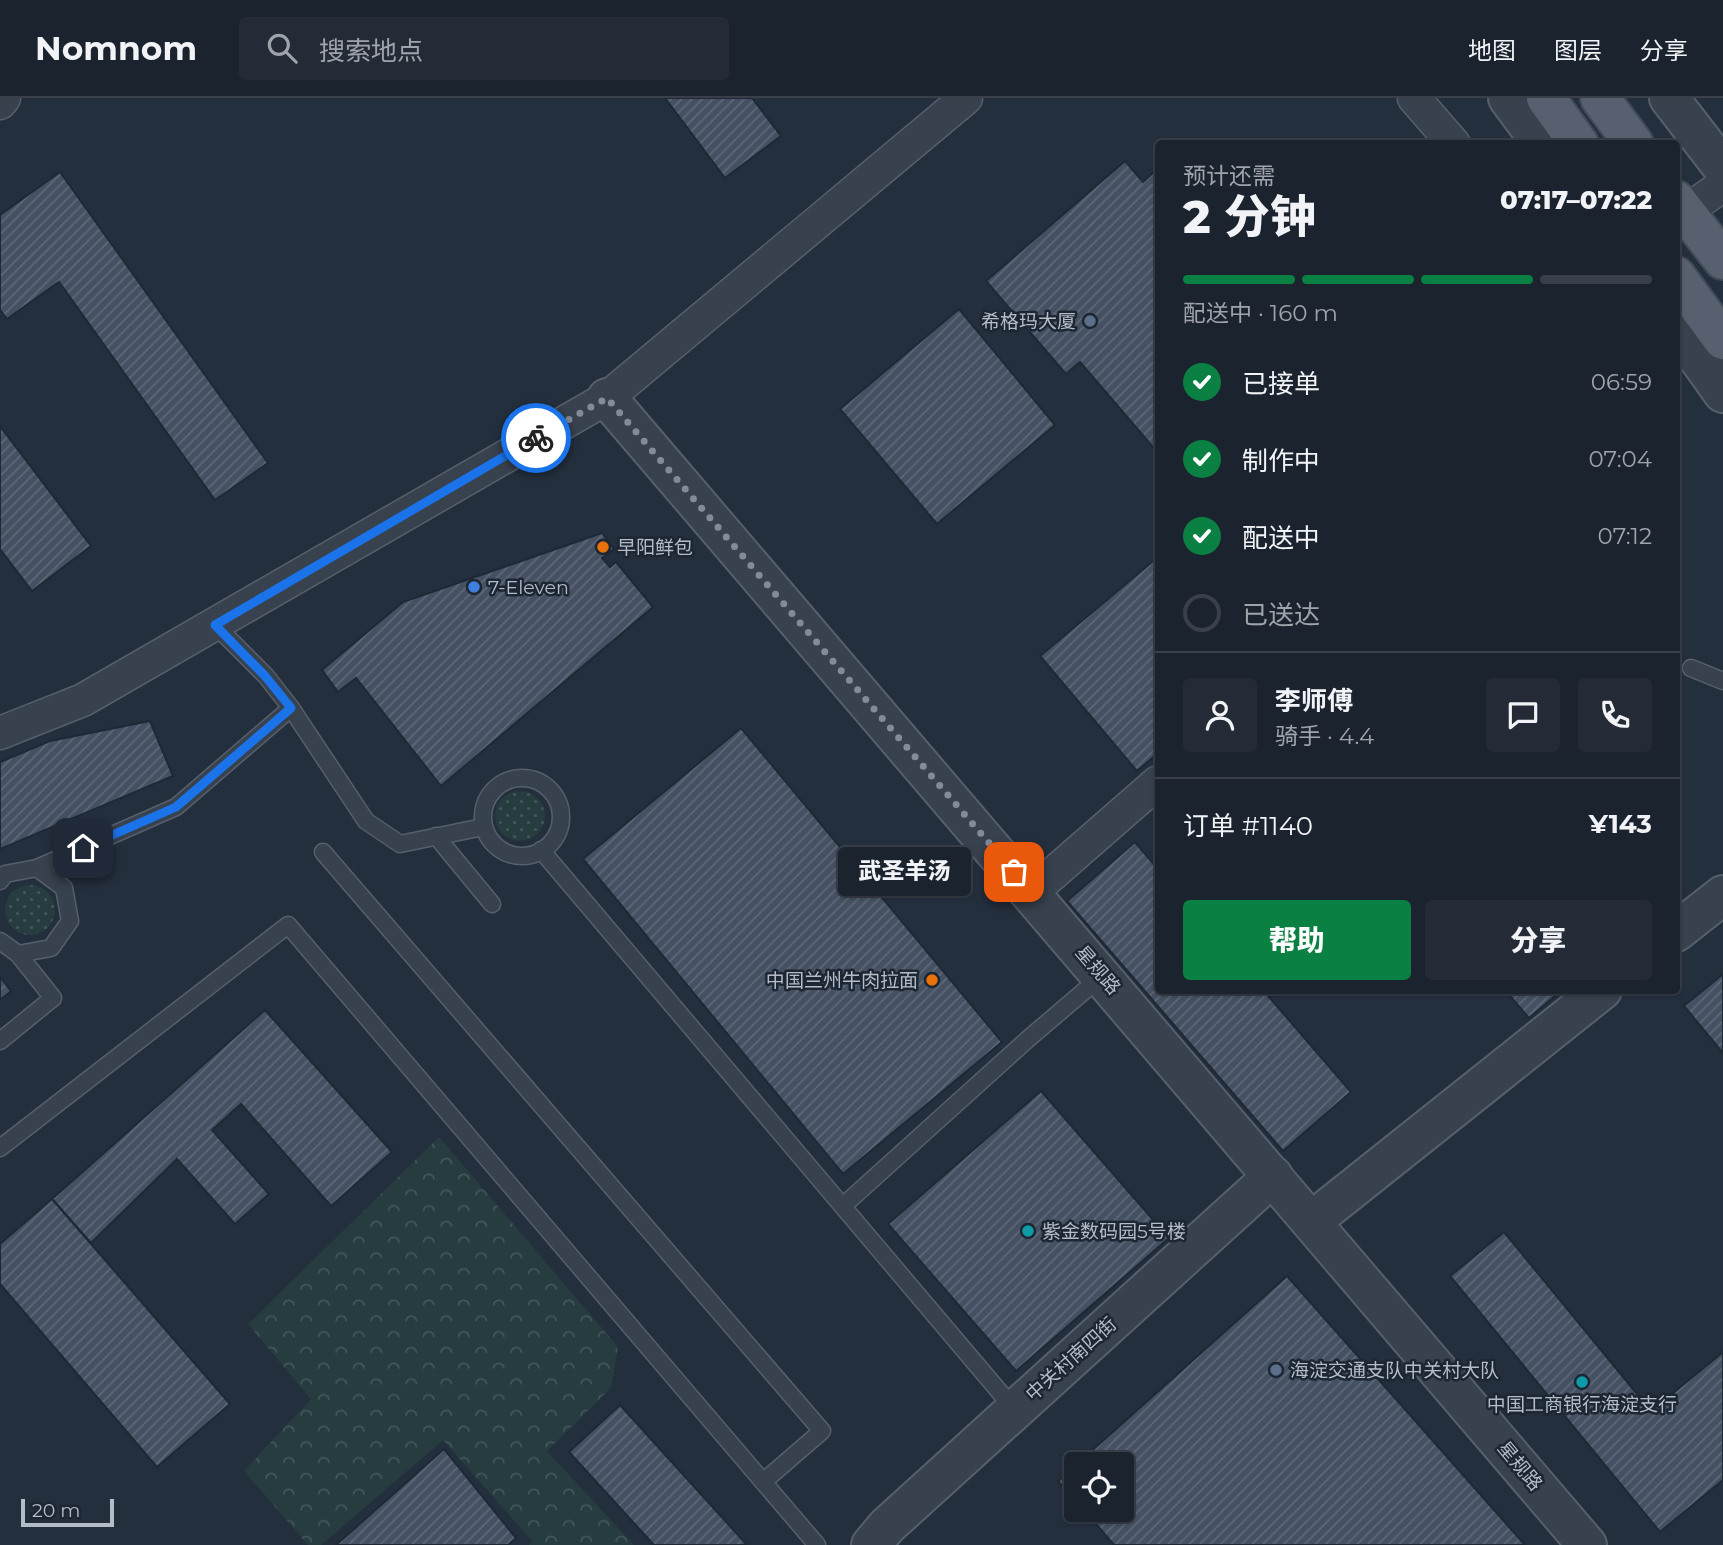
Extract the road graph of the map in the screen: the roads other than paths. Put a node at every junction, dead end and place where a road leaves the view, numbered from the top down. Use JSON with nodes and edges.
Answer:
{"nodes":[{"id":1,"x":4,"y":98,"type":"edge"},
{"id":2,"x":966,"y":98,"type":"edge"},
{"id":3,"x":1414,"y":98,"type":"edge"},
{"id":4,"x":1508,"y":98,"type":"edge"},
{"id":5,"x":1546,"y":98,"type":"edge"},
{"id":6,"x":1600,"y":98,"type":"edge"},
{"id":7,"x":1669,"y":98,"type":"edge"},
{"id":8,"x":0,"y":103,"type":"edge"},
{"id":9,"x":1451,"y":140,"type":"edge"},
{"id":10,"x":1539,"y":140,"type":"edge"},
{"id":11,"x":1576,"y":140,"type":"edge"},
{"id":12,"x":1631,"y":140,"type":"edge"},
{"id":13,"x":1723,"y":168,"type":"edge"},
{"id":14,"x":1723,"y":185,"type":"edge"},
{"id":15,"x":1681,"y":206,"type":"edge"},
{"id":16,"x":1723,"y":260,"type":"edge"},
{"id":17,"x":1680,"y":281,"type":"edge"},
{"id":18,"x":1680,"y":333,"type":"edge"},
{"id":19,"x":1723,"y":340,"type":"edge"},
{"id":20,"x":1723,"y":393,"type":"edge"},
{"id":21,"x":607,"y":398,"type":"junction"},
{"id":22,"x":215,"y":625,"type":"junction"},
{"id":23,"x":1691,"y":668,"type":"dead end"},
{"id":24,"x":1723,"y":681,"type":"edge"},
{"id":25,"x":83,"y":700,"type":"junction"},
{"id":26,"x":0,"y":708,"type":"edge"},
{"id":27,"x":291,"y":708,"type":"junction"},
{"id":28,"x":0,"y":733,"type":"edge"},
{"id":29,"x":1155,"y":785,"type":"edge"},
{"id":30,"x":482,"y":827,"type":"junction"},
{"id":31,"x":436,"y":836,"type":"junction"},
{"id":32,"x":541,"y":850,"type":"junction"},
{"id":33,"x":323,"y":852,"type":"dead end"},
{"id":34,"x":37,"y":869,"type":"junction"},
{"id":35,"x":0,"y":881,"type":"edge"},
{"id":36,"x":1032,"y":892,"type":"junction"},
{"id":37,"x":1723,"y":895,"type":"edge"},
{"id":38,"x":492,"y":904,"type":"dead end"},
{"id":39,"x":1680,"y":929,"type":"edge"},
{"id":40,"x":0,"y":941,"type":"edge"},
{"id":41,"x":18,"y":954,"type":"junction"},
{"id":42,"x":1103,"y":975,"type":"junction"},
{"id":43,"x":1597,"y":994,"type":"edge"},
{"id":44,"x":0,"y":1041,"type":"edge"},
{"id":45,"x":0,"y":1148,"type":"edge"},
{"id":46,"x":1273,"y":1176,"type":"junction"},
{"id":47,"x":844,"y":1206,"type":"junction"},
{"id":48,"x":1312,"y":1222,"type":"junction"},
{"id":49,"x":1015,"y":1410,"type":"junction"},
{"id":50,"x":763,"y":1482,"type":"junction"},
{"id":51,"x":817,"y":1545,"type":"edge"},
{"id":52,"x":871,"y":1545,"type":"edge"},
{"id":53,"x":1587,"y":1545,"type":"edge"}],
"edges":[{"from":1,"to":8,"type":"street"},
{"from":2,"to":21,"type":"street"},
{"from":3,"to":9,"type":"street"},
{"from":4,"to":10,"type":"street"},
{"from":5,"to":11,"type":"main road"},
{"from":6,"to":12,"type":"main road"},
{"from":7,"to":13,"type":"street"},
{"from":14,"to":15,"type":"street"},
{"from":15,"to":16,"type":"main road"},
{"from":17,"to":19,"type":"main road"},
{"from":18,"to":20,"type":"street"},
{"from":21,"to":22,"type":"street"},
{"from":21,"to":36,"type":"street","name":"星规路"},
{"from":22,"to":25,"type":"street"},
{"from":22,"to":27,"type":"lane"},
{"from":23,"to":24,"type":"lane"},
{"from":25,"to":26,"type":"street"},
{"from":25,"to":28,"type":"street"},
{"from":27,"to":31,"type":"lane"},
{"from":27,"to":34,"type":"lane"},
{"from":29,"to":36,"type":"street"},
{"from":30,"to":31,"type":"lane"},
{"from":30,"to":32,"type":"lane"},
{"from":30,"to":32,"type":"lane"},
{"from":31,"to":38,"type":"lane"},
{"from":32,"to":47,"type":"lane"},
{"from":33,"to":50,"type":"lane"},
{"from":34,"to":35,"type":"lane"},
{"from":34,"to":41,"type":"lane"},
{"from":36,"to":42,"type":"street","name":"星规路"},
{"from":37,"to":39,"type":"street"},
{"from":40,"to":41,"type":"lane"},
{"from":41,"to":44,"type":"lane"},
{"from":42,"to":46,"type":"street","name":"星规路"},
{"from":42,"to":47,"type":"lane"},
{"from":43,"to":48,"type":"street"},
{"from":45,"to":50,"type":"lane"},
{"from":46,"to":48,"type":"street","name":"星规路"},
{"from":46,"to":49,"type":"street","name":"中关村南四街"},
{"from":47,"to":49,"type":"lane"},
{"from":48,"to":53,"type":"street","name":"星规路"},
{"from":49,"to":52,"type":"street","name":"中关村南四街"},
{"from":50,"to":51,"type":"lane"}]}
